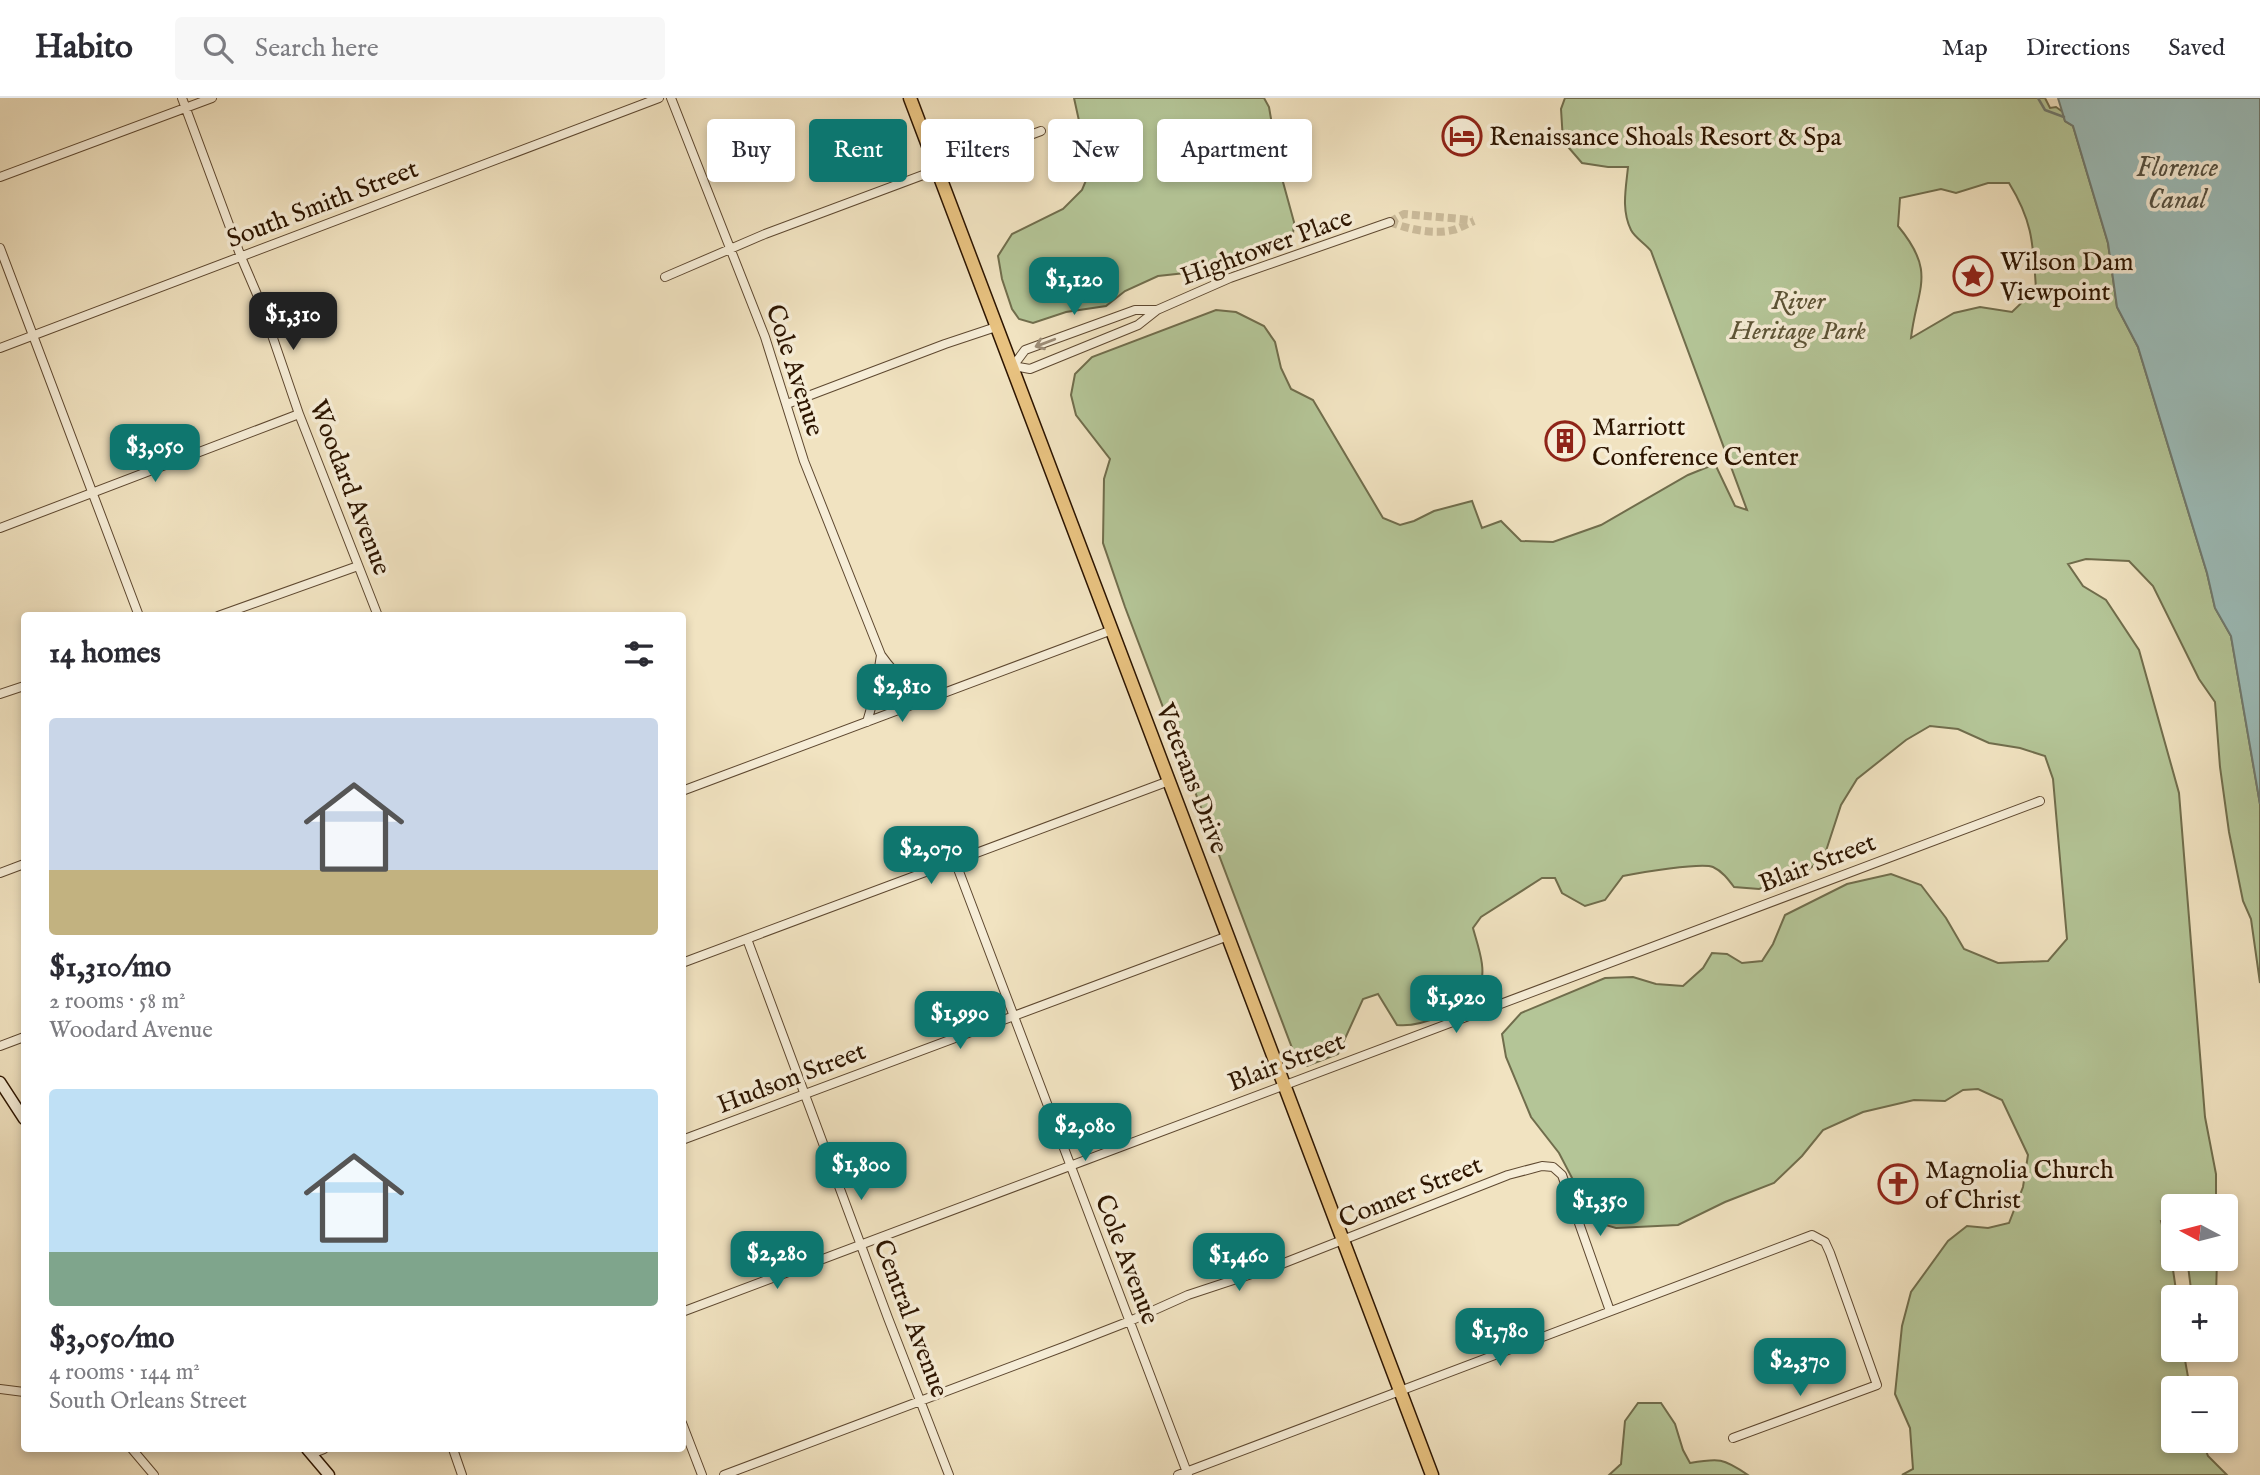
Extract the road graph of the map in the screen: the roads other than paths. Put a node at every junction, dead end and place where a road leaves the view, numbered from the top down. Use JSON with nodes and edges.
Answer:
{"nodes":[{"id":1,"x":182,"y":98,"type":"edge"},
{"id":2,"x":212,"y":98,"type":"edge"},
{"id":3,"x":659,"y":98,"type":"edge"},
{"id":4,"x":671,"y":98,"type":"edge"},
{"id":5,"x":910,"y":98,"type":"edge"},
{"id":6,"x":186,"y":108,"type":"junction"},
{"id":7,"x":921,"y":128,"type":"edge"},
{"id":8,"x":1041,"y":131,"type":"dead end"},
{"id":9,"x":1034,"y":134,"type":"edge"},
{"id":10,"x":921,"y":176,"type":"edge"},
{"id":11,"x":0,"y":177,"type":"edge"},
{"id":12,"x":941,"y":182,"type":"edge"},
{"id":13,"x":1390,"y":222,"type":"dead end"},
{"id":14,"x":0,"y":248,"type":"edge"},
{"id":15,"x":730,"y":249,"type":"junction"},
{"id":16,"x":241,"y":257,"type":"junction"},
{"id":17,"x":666,"y":277,"type":"dead end"},
{"id":18,"x":1157,"y":310,"type":"junction"},
{"id":19,"x":996,"y":327,"type":"junction"},
{"id":20,"x":33,"y":336,"type":"junction"},
{"id":21,"x":0,"y":348,"type":"edge"},
{"id":22,"x":1013,"y":366,"type":"junction"},
{"id":23,"x":787,"y":404,"type":"junction"},
{"id":24,"x":299,"y":414,"type":"junction"},
{"id":25,"x":92,"y":493,"type":"junction"},
{"id":26,"x":0,"y":528,"type":"edge"},
{"id":27,"x":358,"y":566,"type":"junction"},
{"id":28,"x":137,"y":612,"type":"edge"},
{"id":29,"x":229,"y":612,"type":"edge"},
{"id":30,"x":376,"y":612,"type":"edge"},
{"id":31,"x":1112,"y":630,"type":"junction"},
{"id":32,"x":881,"y":655,"type":"junction"},
{"id":33,"x":21,"y":686,"type":"edge"},
{"id":34,"x":948,"y":692,"type":"junction"},
{"id":35,"x":0,"y":694,"type":"edge"},
{"id":36,"x":867,"y":722,"type":"junction"},
{"id":37,"x":1169,"y":781,"type":"junction"},
{"id":38,"x":686,"y":790,"type":"edge"},
{"id":39,"x":2040,"y":800,"type":"dead end"},
{"id":40,"x":955,"y":861,"type":"junction"},
{"id":41,"x":21,"y":865,"type":"edge"},
{"id":42,"x":0,"y":873,"type":"edge"},
{"id":43,"x":1228,"y":936,"type":"junction"},
{"id":44,"x":747,"y":939,"type":"junction"},
{"id":45,"x":686,"y":962,"type":"edge"},
{"id":46,"x":1014,"y":1016,"type":"junction"},
{"id":47,"x":21,"y":1038,"type":"edge"},
{"id":48,"x":0,"y":1046,"type":"edge"},
{"id":49,"x":0,"y":1083,"type":"edge"},
{"id":50,"x":1284,"y":1085,"type":"junction"},
{"id":51,"x":805,"y":1094,"type":"junction"},
{"id":52,"x":21,"y":1114,"type":"edge"},
{"id":53,"x":686,"y":1139,"type":"edge"},
{"id":54,"x":1070,"y":1165,"type":"junction"},
{"id":55,"x":1343,"y":1240,"type":"junction"},
{"id":56,"x":862,"y":1243,"type":"junction"},
{"id":57,"x":686,"y":1310,"type":"edge"},
{"id":58,"x":1610,"y":1311,"type":"junction"},
{"id":59,"x":1129,"y":1321,"type":"junction"},
{"id":60,"x":0,"y":1389,"type":"edge"},
{"id":61,"x":1401,"y":1391,"type":"junction"},
{"id":62,"x":21,"y":1392,"type":"edge"},
{"id":63,"x":921,"y":1401,"type":"junction"},
{"id":64,"x":686,"y":1433,"type":"edge"},
{"id":65,"x":1733,"y":1438,"type":"dead end"},
{"id":66,"x":135,"y":1452,"type":"edge"},
{"id":67,"x":309,"y":1452,"type":"edge"},
{"id":68,"x":454,"y":1452,"type":"edge"},
{"id":69,"x":1184,"y":1474,"type":"edge"},
{"id":70,"x":154,"y":1475,"type":"edge"},
{"id":71,"x":329,"y":1475,"type":"edge"},
{"id":72,"x":462,"y":1475,"type":"edge"},
{"id":73,"x":702,"y":1475,"type":"edge"},
{"id":74,"x":724,"y":1475,"type":"edge"},
{"id":75,"x":949,"y":1475,"type":"edge"},
{"id":76,"x":1432,"y":1475,"type":"edge"}],
"edges":[{"from":1,"to":6,"type":"street","name":"Woodard Avenue"},
{"from":2,"to":6,"type":"street"},
{"from":3,"to":16,"type":"street","name":"South Smith Street"},
{"from":4,"to":15,"type":"street","name":"Cole Avenue"},
{"from":5,"to":7,"type":"main road","name":"Veterans Drive"},
{"from":6,"to":11,"type":"street"},
{"from":6,"to":16,"type":"street","name":"Woodard Avenue"},
{"from":8,"to":9,"type":"street"},
{"from":10,"to":15,"type":"street"},
{"from":12,"to":19,"type":"main road","name":"Veterans Drive"},
{"from":13,"to":18,"type":"street","name":"Hightower Place"},
{"from":14,"to":20,"type":"street"},
{"from":15,"to":17,"type":"street"},
{"from":15,"to":23,"type":"street","name":"Cole Avenue"},
{"from":16,"to":20,"type":"street","name":"South Smith Street"},
{"from":16,"to":24,"type":"street","name":"Woodard Avenue"},
{"from":18,"to":22,"type":"street","name":"Hightower Place"},
{"from":18,"to":22,"type":"street","name":"Hightower Place","one_way":true},
{"from":19,"to":22,"type":"main road","name":"Veterans Drive"},
{"from":19,"to":23,"type":"street"},
{"from":20,"to":21,"type":"street","name":"South Smith Street"},
{"from":20,"to":25,"type":"street"},
{"from":22,"to":31,"type":"main road","name":"Veterans Drive"},
{"from":23,"to":32,"type":"street","name":"Cole Avenue"},
{"from":24,"to":25,"type":"street"},
{"from":24,"to":27,"type":"street","name":"Woodard Avenue"},
{"from":25,"to":26,"type":"street"},
{"from":25,"to":28,"type":"street"},
{"from":27,"to":29,"type":"street"},
{"from":27,"to":30,"type":"street","name":"Woodard Avenue"},
{"from":31,"to":34,"type":"street"},
{"from":31,"to":37,"type":"main road","name":"Veterans Drive"},
{"from":32,"to":34,"type":"street","name":"Cole Avenue"},
{"from":32,"to":36,"type":"street"},
{"from":33,"to":35,"type":"street"},
{"from":34,"to":36,"type":"street"},
{"from":36,"to":38,"type":"street"},
{"from":37,"to":40,"type":"street"},
{"from":37,"to":43,"type":"main road","name":"Veterans Drive"},
{"from":39,"to":50,"type":"street","name":"Blair Street"},
{"from":40,"to":44,"type":"street"},
{"from":40,"to":46,"type":"street","name":"Cole Avenue"},
{"from":41,"to":42,"type":"street"},
{"from":43,"to":46,"type":"street","name":"Hudson Street"},
{"from":43,"to":50,"type":"main road","name":"Veterans Drive"},
{"from":44,"to":45,"type":"street"},
{"from":44,"to":51,"type":"street","name":"Central Avenue"},
{"from":46,"to":51,"type":"street","name":"Hudson Street"},
{"from":46,"to":54,"type":"street","name":"Cole Avenue"},
{"from":47,"to":48,"type":"street"},
{"from":49,"to":52,"type":"main road"},
{"from":50,"to":54,"type":"street","name":"Blair Street"},
{"from":50,"to":55,"type":"main road","name":"Veterans Drive"},
{"from":51,"to":53,"type":"street","name":"Hudson Street"},
{"from":51,"to":56,"type":"street","name":"Central Avenue"},
{"from":54,"to":56,"type":"street","name":"Blair Street"},
{"from":54,"to":59,"type":"street","name":"Cole Avenue"},
{"from":55,"to":58,"type":"street","name":"Conner Street"},
{"from":55,"to":59,"type":"street","name":"Conner Street"},
{"from":55,"to":61,"type":"main road","name":"Veterans Drive"},
{"from":56,"to":57,"type":"street","name":"Blair Street"},
{"from":56,"to":63,"type":"street","name":"Central Avenue"},
{"from":58,"to":61,"type":"street"},
{"from":58,"to":65,"type":"street"},
{"from":59,"to":63,"type":"street","name":"Conner Street"},
{"from":59,"to":69,"type":"street","name":"Cole Avenue"},
{"from":60,"to":62,"type":"street"},
{"from":61,"to":69,"type":"street"},
{"from":61,"to":76,"type":"main road","name":"Veterans Drive"},
{"from":63,"to":74,"type":"street","name":"Conner Street"},
{"from":63,"to":75,"type":"street","name":"Central Avenue"},
{"from":64,"to":73,"type":"street"},
{"from":66,"to":70,"type":"street"},
{"from":67,"to":71,"type":"main road"},
{"from":68,"to":72,"type":"street"}]}
